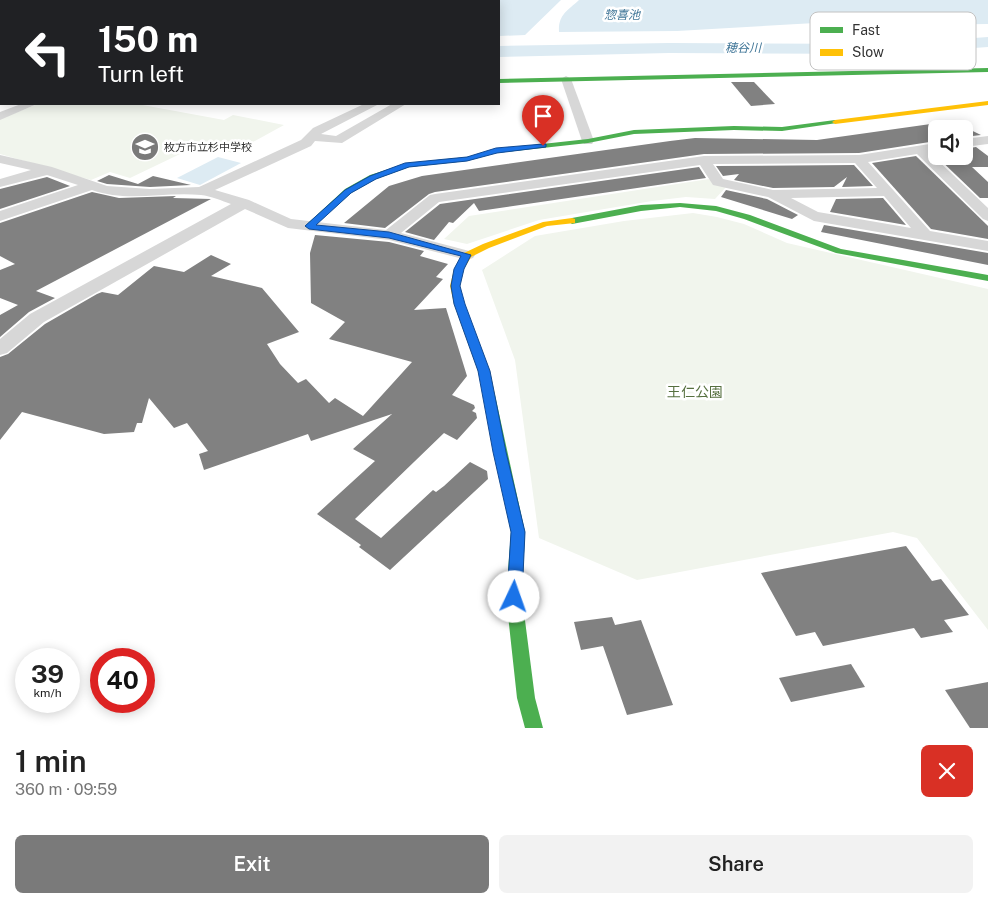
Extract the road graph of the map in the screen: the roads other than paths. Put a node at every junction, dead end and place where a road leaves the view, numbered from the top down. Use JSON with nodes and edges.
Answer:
{"nodes":[{"id":1,"x":125,"y":0,"type":"edge"},
{"id":2,"x":146,"y":0,"type":"edge"},
{"id":3,"x":265,"y":0,"type":"edge"},
{"id":4,"x":280,"y":0,"type":"edge"},
{"id":5,"x":988,"y":70,"type":"edge"},
{"id":6,"x":566,"y":79,"type":"junction"},
{"id":7,"x":500,"y":81,"type":"edge"},
{"id":8,"x":988,"y":103,"type":"edge"},
{"id":9,"x":28,"y":105,"type":"edge"},
{"id":10,"x":372,"y":105,"type":"edge"},
{"id":11,"x":398,"y":105,"type":"edge"},
{"id":12,"x":0,"y":116,"type":"edge"},
{"id":13,"x":311,"y":137,"type":"junction"},
{"id":14,"x":588,"y":141,"type":"junction"},
{"id":15,"x":928,"y":148,"type":"edge"},
{"id":16,"x":920,"y":150,"type":"junction"},
{"id":17,"x":0,"y":159,"type":"edge"},
{"id":18,"x":859,"y":159,"type":"junction"},
{"id":19,"x":704,"y":160,"type":"junction"},
{"id":20,"x":47,"y":170,"type":"junction"},
{"id":21,"x":0,"y":183,"type":"edge"},
{"id":22,"x":93,"y":185,"type":"junction"},
{"id":23,"x":202,"y":191,"type":"junction"},
{"id":24,"x":889,"y":192,"type":"junction"},
{"id":25,"x":773,"y":194,"type":"junction"},
{"id":26,"x":244,"y":202,"type":"junction"},
{"id":27,"x":0,"y":216,"type":"edge"},
{"id":28,"x":814,"y":216,"type":"junction"},
{"id":29,"x":988,"y":216,"type":"edge"},
{"id":30,"x":309,"y":226,"type":"junction"},
{"id":31,"x":791,"y":233,"type":"junction"},
{"id":32,"x":389,"y":235,"type":"junction"},
{"id":33,"x":926,"y":236,"type":"junction"},
{"id":34,"x":988,"y":246,"type":"edge"},
{"id":35,"x":467,"y":255,"type":"junction"},
{"id":36,"x":988,"y":278,"type":"edge"},
{"id":37,"x":0,"y":349,"type":"edge"},
{"id":38,"x":534,"y":728,"type":"edge"}],
"edges":[{"from":1,"to":2,"type":"main road"},
{"from":3,"to":4,"type":"main road"},
{"from":5,"to":6,"type":"main road"},
{"from":6,"to":7,"type":"main road"},
{"from":6,"to":14,"type":"street"},
{"from":8,"to":14,"type":"main road"},
{"from":9,"to":12,"type":"street"},
{"from":10,"to":13,"type":"street"},
{"from":11,"to":13,"type":"street"},
{"from":13,"to":23,"type":"street"},
{"from":14,"to":30,"type":"main road"},
{"from":15,"to":16,"type":"street"},
{"from":16,"to":18,"type":"street"},
{"from":16,"to":29,"type":"street"},
{"from":17,"to":20,"type":"street"},
{"from":18,"to":19,"type":"street"},
{"from":18,"to":24,"type":"street"},
{"from":19,"to":25,"type":"street"},
{"from":19,"to":32,"type":"street"},
{"from":20,"to":21,"type":"street"},
{"from":20,"to":22,"type":"street"},
{"from":22,"to":23,"type":"street"},
{"from":22,"to":27,"type":"street"},
{"from":23,"to":26,"type":"street"},
{"from":24,"to":25,"type":"street"},
{"from":24,"to":33,"type":"street"},
{"from":25,"to":28,"type":"street"},
{"from":26,"to":30,"type":"street"},
{"from":26,"to":37,"type":"street"},
{"from":28,"to":31,"type":"street"},
{"from":28,"to":33,"type":"street"},
{"from":30,"to":32,"type":"street"},
{"from":31,"to":35,"type":"main road"},
{"from":31,"to":36,"type":"main road"},
{"from":32,"to":35,"type":"street"},
{"from":33,"to":34,"type":"street"},
{"from":35,"to":38,"type":"main road"}]}
